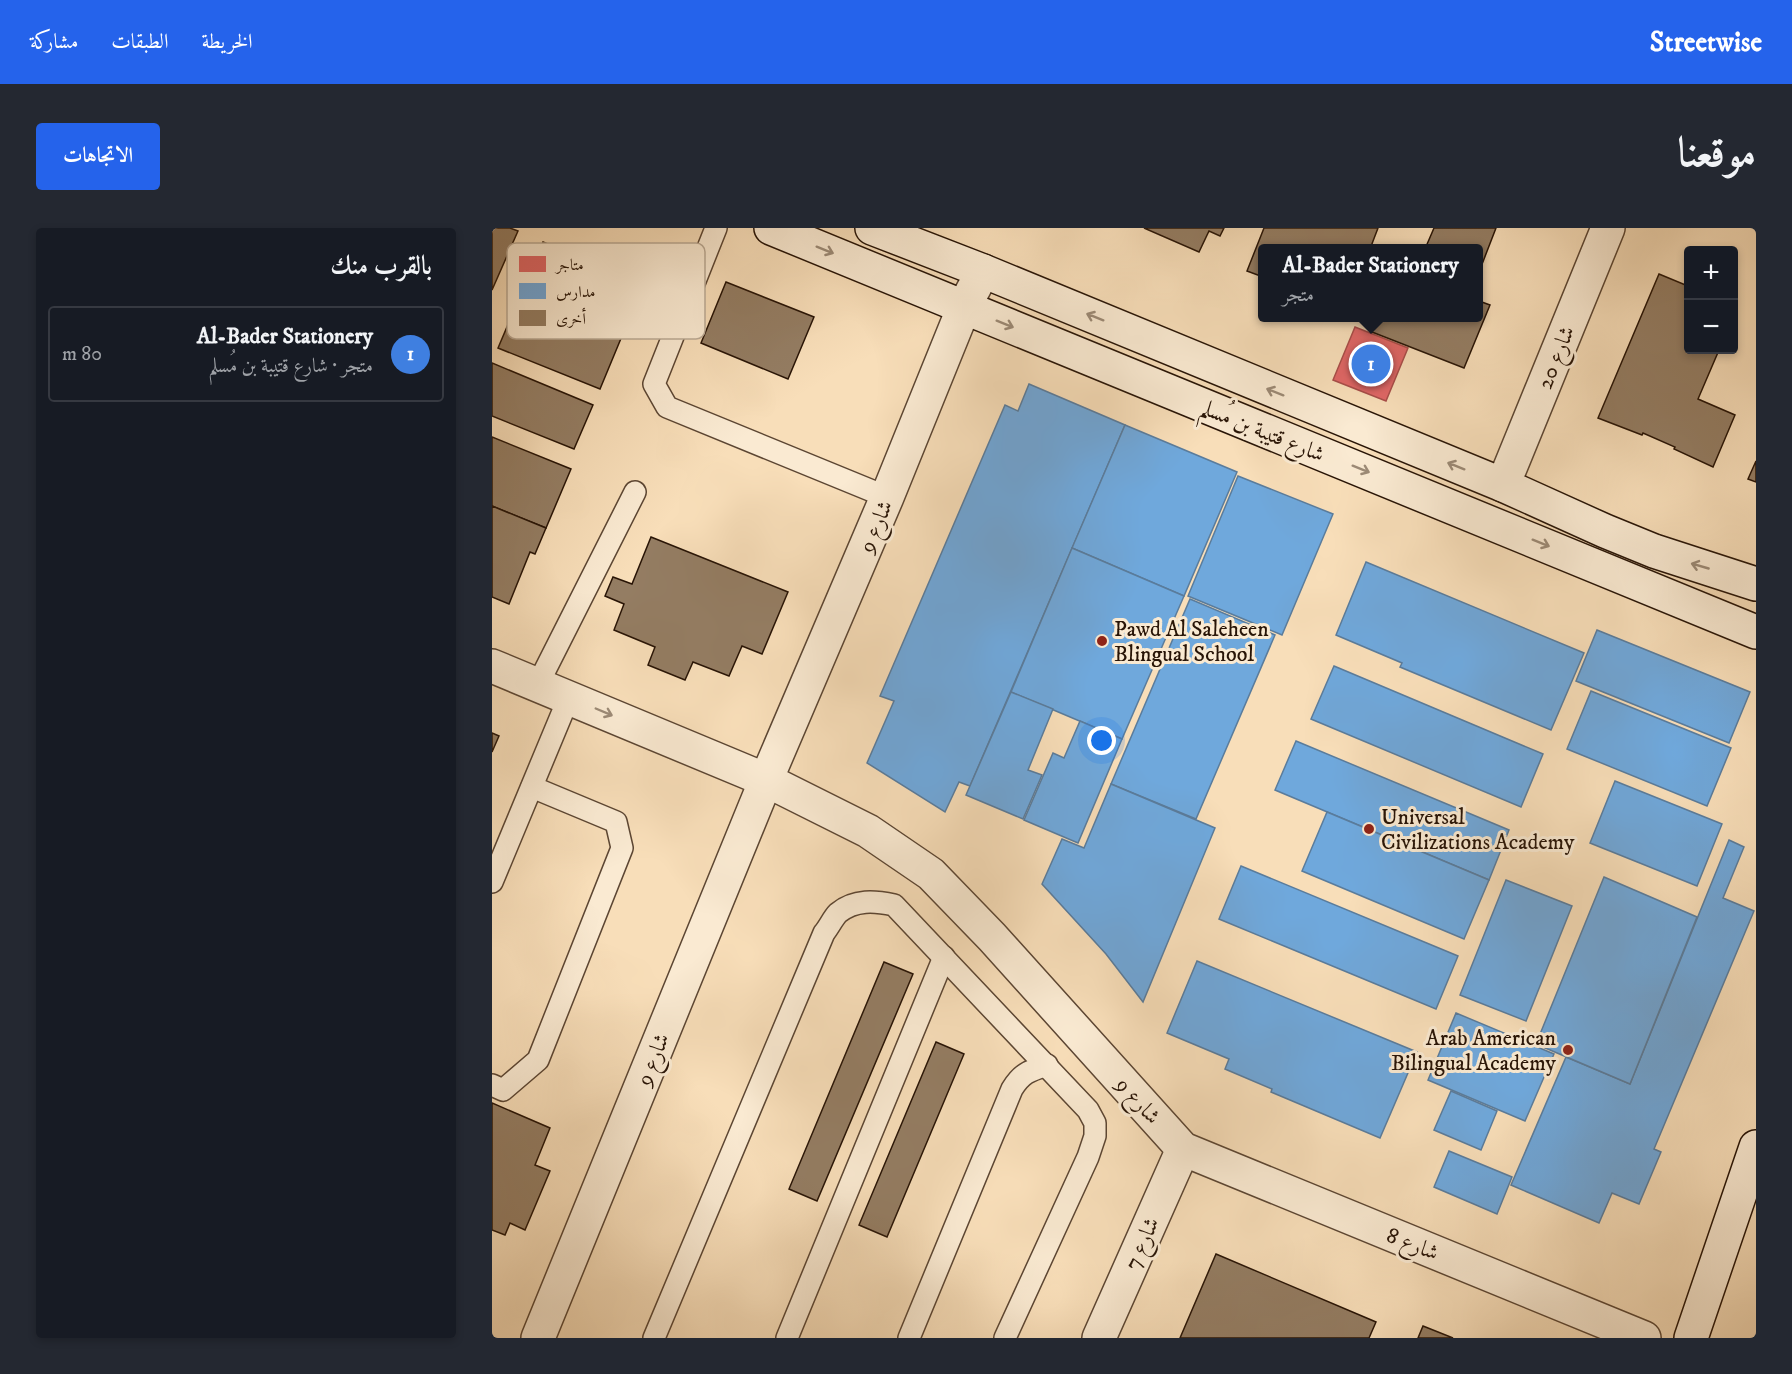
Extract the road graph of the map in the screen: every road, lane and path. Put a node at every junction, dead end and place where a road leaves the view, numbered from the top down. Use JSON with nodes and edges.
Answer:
{"nodes":[{"id":1,"x":716,"y":228,"type":"edge"},
{"id":2,"x":771,"y":228,"type":"edge"},
{"id":3,"x":872,"y":228,"type":"edge"},
{"id":4,"x":1608,"y":228,"type":"edge"},
{"id":5,"x":705,"y":256,"type":"edge"},
{"id":6,"x":982,"y":271,"type":"junction"},
{"id":7,"x":964,"y":307,"type":"junction"},
{"id":8,"x":672,"y":339,"type":"edge"},
{"id":9,"x":1503,"y":485,"type":"junction"},
{"id":10,"x":635,"y":492,"type":"dead end"},
{"id":11,"x":887,"y":497,"type":"junction"},
{"id":12,"x":1756,"y":584,"type":"edge"},
{"id":13,"x":1756,"y":632,"type":"edge"},
{"id":14,"x":492,"y":666,"type":"edge"},
{"id":15,"x":538,"y":684,"type":"junction"},
{"id":16,"x":569,"y":697,"type":"junction"},
{"id":17,"x":766,"y":780,"type":"junction"},
{"id":18,"x":532,"y":788,"type":"junction"},
{"id":19,"x":492,"y":882,"type":"edge"},
{"id":20,"x":944,"y":957,"type":"junction"},
{"id":21,"x":1047,"y":1065,"type":"junction"},
{"id":22,"x":492,"y":1085,"type":"edge"},
{"id":23,"x":1756,"y":1147,"type":"edge"},
{"id":24,"x":1183,"y":1149,"type":"junction"},
{"id":25,"x":538,"y":1338,"type":"edge"},
{"id":26,"x":654,"y":1338,"type":"edge"},
{"id":27,"x":787,"y":1338,"type":"edge"},
{"id":28,"x":909,"y":1338,"type":"edge"},
{"id":29,"x":1005,"y":1338,"type":"edge"},
{"id":30,"x":1099,"y":1338,"type":"edge"},
{"id":31,"x":1644,"y":1338,"type":"edge"},
{"id":32,"x":1691,"y":1338,"type":"edge"}],
"edges":[{"from":1,"to":5,"type":"lane"},
{"from":2,"to":7,"type":"street","name":"شارع قتيبة بن مُسلم","one_way":true},
{"from":3,"to":6,"type":"street","name":"شارع قتيبة بن مُسلم"},
{"from":4,"to":9,"type":"street","name":"شارع 20"},
{"from":6,"to":7,"type":"street","name":"شارع 9"},
{"from":9,"to":6,"type":"street","name":"شارع قتيبة بن مُسلم","one_way":true},
{"from":7,"to":11,"type":"street","name":"شارع 9"},
{"from":7,"to":13,"type":"street","name":"شارع قتيبة بن مُسلم","one_way":true},
{"from":8,"to":11,"type":"lane"},
{"from":12,"to":9,"type":"street","name":"شارع قتيبة بن مُسلم","one_way":true},
{"from":10,"to":15,"type":"lane"},
{"from":11,"to":17,"type":"street","name":"شارع 9"},
{"from":14,"to":15,"type":"street","name":"شارع 9"},
{"from":15,"to":16,"type":"street","name":"شارع 9"},
{"from":16,"to":17,"type":"street","name":"شارع 9","one_way":true},
{"from":16,"to":18,"type":"lane"},
{"from":17,"to":24,"type":"street","name":"شارع 9"},
{"from":17,"to":25,"type":"street","name":"شارع 9"},
{"from":18,"to":19,"type":"lane"},
{"from":18,"to":22,"type":"lane"},
{"from":20,"to":21,"type":"lane"},
{"from":20,"to":26,"type":"lane"},
{"from":20,"to":27,"type":"lane"},
{"from":21,"to":28,"type":"lane"},
{"from":21,"to":29,"type":"lane"},
{"from":23,"to":32,"type":"street"},
{"from":24,"to":30,"type":"street","name":"شارع 7"},
{"from":24,"to":31,"type":"street","name":"شارع 8"}]}
